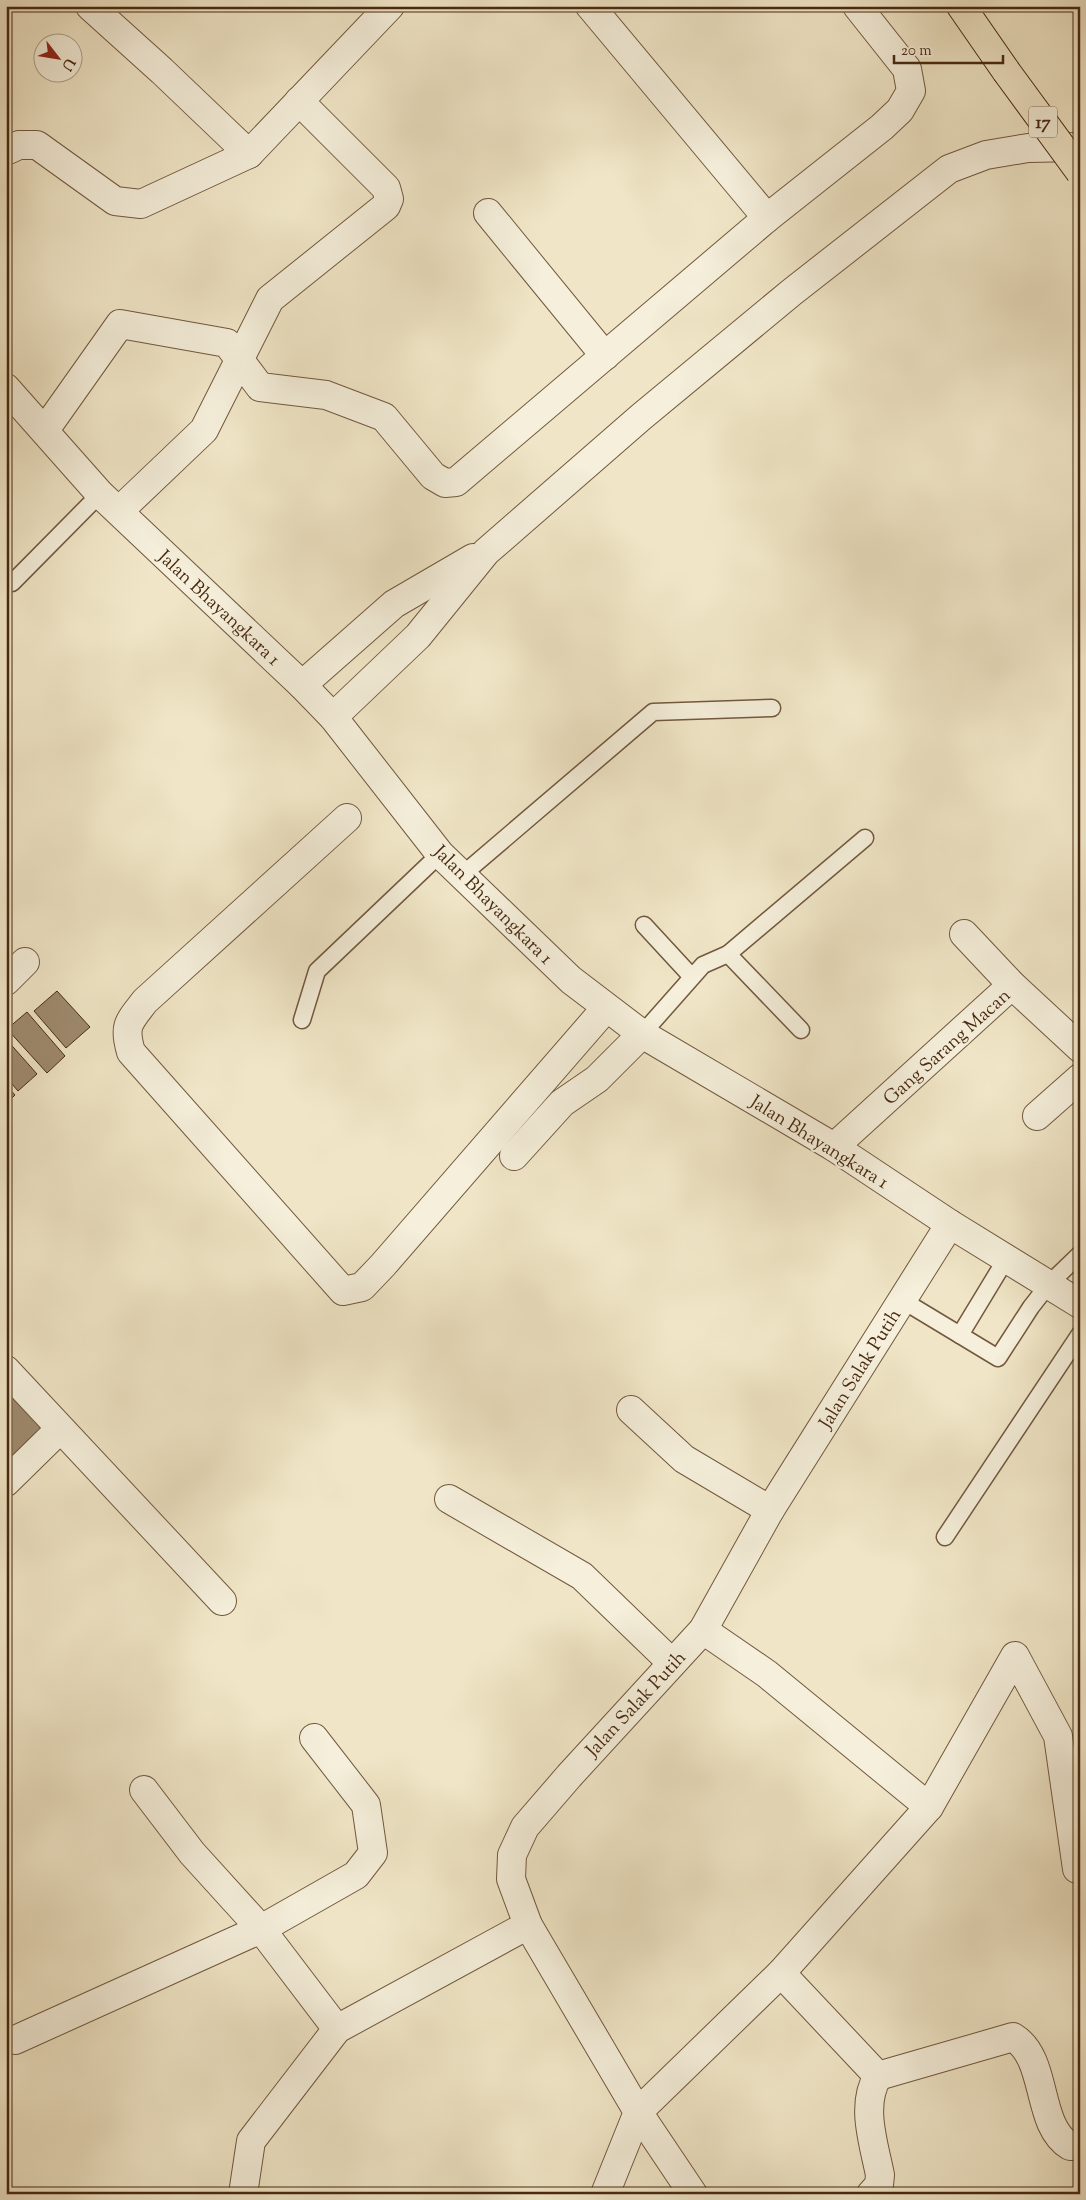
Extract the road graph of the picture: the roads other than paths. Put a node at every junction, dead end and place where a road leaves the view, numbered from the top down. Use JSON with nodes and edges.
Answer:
{"nodes":[{"id":1,"x":90,"y":6,"type":"edge"},
{"id":2,"x":390,"y":6,"type":"edge"},
{"id":3,"x":590,"y":6,"type":"edge"},
{"id":4,"x":857,"y":6,"type":"edge"},
{"id":5,"x":961,"y":6,"type":"edge"},
{"id":6,"x":299,"y":101,"type":"junction"},
{"id":7,"x":1080,"y":147,"type":"edge"},
{"id":8,"x":6,"y":151,"type":"edge"},
{"id":9,"x":249,"y":154,"type":"junction"},
{"id":10,"x":1080,"y":172,"type":"edge"},
{"id":11,"x":488,"y":214,"type":"dead end"},
{"id":12,"x":767,"y":218,"type":"junction"},
{"id":13,"x":605,"y":356,"type":"junction"},
{"id":14,"x":240,"y":360,"type":"junction"},
{"id":15,"x":6,"y":388,"type":"edge"},
{"id":16,"x":45,"y":430,"type":"junction"},
{"id":17,"x":109,"y":503,"type":"junction"},
{"id":18,"x":486,"y":552,"type":"junction"},
{"id":19,"x":12,"y":583,"type":"dead end"},
{"id":20,"x":302,"y":685,"type":"junction"},
{"id":21,"x":772,"y":708,"type":"dead end"},
{"id":22,"x":333,"y":717,"type":"junction"},
{"id":23,"x":347,"y":818,"type":"dead end"},
{"id":24,"x":865,"y":838,"type":"dead end"},
{"id":25,"x":440,"y":854,"type":"junction"},
{"id":26,"x":461,"y":876,"type":"junction"},
{"id":27,"x":644,"y":925,"type":"dead end"},
{"id":28,"x":964,"y":934,"type":"dead end"},
{"id":29,"x":728,"y":954,"type":"junction"},
{"id":30,"x":692,"y":977,"type":"junction"},
{"id":31,"x":1012,"y":985,"type":"junction"},
{"id":32,"x":606,"y":1008,"type":"junction"},
{"id":33,"x":302,"y":1020,"type":"dead end"},
{"id":34,"x":801,"y":1030,"type":"dead end"},
{"id":35,"x":642,"y":1034,"type":"junction"},
{"id":36,"x":1080,"y":1048,"type":"edge"},
{"id":37,"x":1080,"y":1078,"type":"edge"},
{"id":38,"x":1037,"y":1116,"type":"dead end"},
{"id":39,"x":834,"y":1147,"type":"junction"},
{"id":40,"x":514,"y":1156,"type":"dead end"},
{"id":41,"x":950,"y":1224,"type":"junction"},
{"id":42,"x":1080,"y":1254,"type":"edge"},
{"id":43,"x":1006,"y":1259,"type":"junction"},
{"id":44,"x":1049,"y":1284,"type":"junction"},
{"id":45,"x":902,"y":1300,"type":"junction"},
{"id":46,"x":1080,"y":1304,"type":"edge"},
{"id":47,"x":960,"y":1334,"type":"junction"},
{"id":48,"x":1080,"y":1334,"type":"edge"},
{"id":49,"x":6,"y":1370,"type":"edge"},
{"id":50,"x":631,"y":1410,"type":"dead end"},
{"id":51,"x":60,"y":1429,"type":"junction"},
{"id":52,"x":6,"y":1482,"type":"edge"},
{"id":53,"x":449,"y":1499,"type":"dead end"},
{"id":54,"x":770,"y":1510,"type":"junction"},
{"id":55,"x":945,"y":1537,"type":"dead end"},
{"id":56,"x":222,"y":1601,"type":"dead end"},
{"id":57,"x":703,"y":1630,"type":"junction"},
{"id":58,"x":672,"y":1662,"type":"junction"},
{"id":59,"x":314,"y":1738,"type":"dead end"},
{"id":60,"x":144,"y":1790,"type":"dead end"},
{"id":61,"x":929,"y":1807,"type":"junction"},
{"id":62,"x":1077,"y":1868,"type":"dead end"},
{"id":63,"x":528,"y":1924,"type":"junction"},
{"id":64,"x":261,"y":1929,"type":"junction"},
{"id":65,"x":781,"y":1973,"type":"junction"},
{"id":66,"x":337,"y":2029,"type":"junction"},
{"id":67,"x":15,"y":2040,"type":"dead end"},
{"id":68,"x":878,"y":2076,"type":"junction"},
{"id":69,"x":638,"y":2112,"type":"junction"},
{"id":70,"x":1080,"y":2145,"type":"edge"},
{"id":71,"x":243,"y":2194,"type":"edge"},
{"id":72,"x":604,"y":2194,"type":"edge"},
{"id":73,"x":693,"y":2194,"type":"edge"},
{"id":74,"x":871,"y":2194,"type":"edge"}],
"edges":[{"from":1,"to":9,"type":"street"},
{"from":2,"to":6,"type":"street"},
{"from":3,"to":12,"type":"street"},
{"from":4,"to":12,"type":"street"},
{"from":5,"to":10,"type":"highway","number":"17","bridge":true},
{"from":6,"to":9,"type":"street"},
{"from":6,"to":14,"type":"street"},
{"from":7,"to":18,"type":"street"},
{"from":8,"to":9,"type":"street"},
{"from":11,"to":13,"type":"street"},
{"from":12,"to":13,"type":"street"},
{"from":13,"to":14,"type":"street"},
{"from":14,"to":16,"type":"street"},
{"from":14,"to":17,"type":"street"},
{"from":15,"to":16,"type":"street","name":"Jalan Bhayangkara 1"},
{"from":16,"to":17,"type":"street","name":"Jalan Bhayangkara 1"},
{"from":17,"to":19,"type":"lane"},
{"from":17,"to":20,"type":"street","name":"Jalan Bhayangkara 1"},
{"from":18,"to":20,"type":"street"},
{"from":18,"to":22,"type":"street"},
{"from":20,"to":22,"type":"street","name":"Jalan Bhayangkara 1"},
{"from":21,"to":26,"type":"lane"},
{"from":22,"to":25,"type":"street","name":"Jalan Bhayangkara 1"},
{"from":23,"to":32,"type":"street"},
{"from":24,"to":29,"type":"lane"},
{"from":25,"to":26,"type":"street","name":"Jalan Bhayangkara 1"},
{"from":25,"to":33,"type":"lane"},
{"from":26,"to":32,"type":"street","name":"Jalan Bhayangkara 1"},
{"from":27,"to":30,"type":"lane"},
{"from":28,"to":31,"type":"street"},
{"from":29,"to":30,"type":"lane"},
{"from":29,"to":34,"type":"lane"},
{"from":30,"to":35,"type":"lane"},
{"from":31,"to":36,"type":"street","name":"Gang Sarang Macan"},
{"from":31,"to":39,"type":"street","name":"Gang Sarang Macan"},
{"from":32,"to":35,"type":"street","name":"Jalan Bhayangkara 1"},
{"from":35,"to":39,"type":"street","name":"Jalan Bhayangkara 1"},
{"from":35,"to":40,"type":"street"},
{"from":37,"to":38,"type":"street"},
{"from":39,"to":41,"type":"street","name":"Jalan Bhayangkara 1"},
{"from":41,"to":43,"type":"street","name":"Jalan Bhayangkara 1"},
{"from":41,"to":45,"type":"street","name":"Jalan Salak Putih"},
{"from":42,"to":44,"type":"lane"},
{"from":43,"to":44,"type":"street","name":"Jalan Bhayangkara 1"},
{"from":43,"to":47,"type":"lane"},
{"from":44,"to":46,"type":"street","name":"Jalan Bhayangkara 1"},
{"from":44,"to":47,"type":"lane"},
{"from":45,"to":47,"type":"lane"},
{"from":45,"to":54,"type":"street","name":"Jalan Salak Putih"},
{"from":48,"to":55,"type":"lane"},
{"from":49,"to":51,"type":"street"},
{"from":50,"to":54,"type":"street"},
{"from":51,"to":52,"type":"street"},
{"from":51,"to":56,"type":"street"},
{"from":53,"to":58,"type":"street"},
{"from":54,"to":57,"type":"street","name":"Jalan Salak Putih"},
{"from":57,"to":58,"type":"street","name":"Jalan Salak Putih"},
{"from":57,"to":61,"type":"street"},
{"from":58,"to":63,"type":"street","name":"Jalan Salak Putih"},
{"from":59,"to":64,"type":"street"},
{"from":60,"to":64,"type":"street"},
{"from":61,"to":62,"type":"street"},
{"from":61,"to":65,"type":"street"},
{"from":63,"to":66,"type":"street"},
{"from":63,"to":69,"type":"street","name":"Jalan Salak Putih"},
{"from":64,"to":66,"type":"street"},
{"from":64,"to":67,"type":"street"},
{"from":65,"to":68,"type":"street"},
{"from":65,"to":69,"type":"street"},
{"from":66,"to":71,"type":"street"},
{"from":68,"to":70,"type":"street"},
{"from":68,"to":74,"type":"street"},
{"from":69,"to":72,"type":"street"},
{"from":69,"to":73,"type":"street","name":"Jalan Salak Putih"}]}
